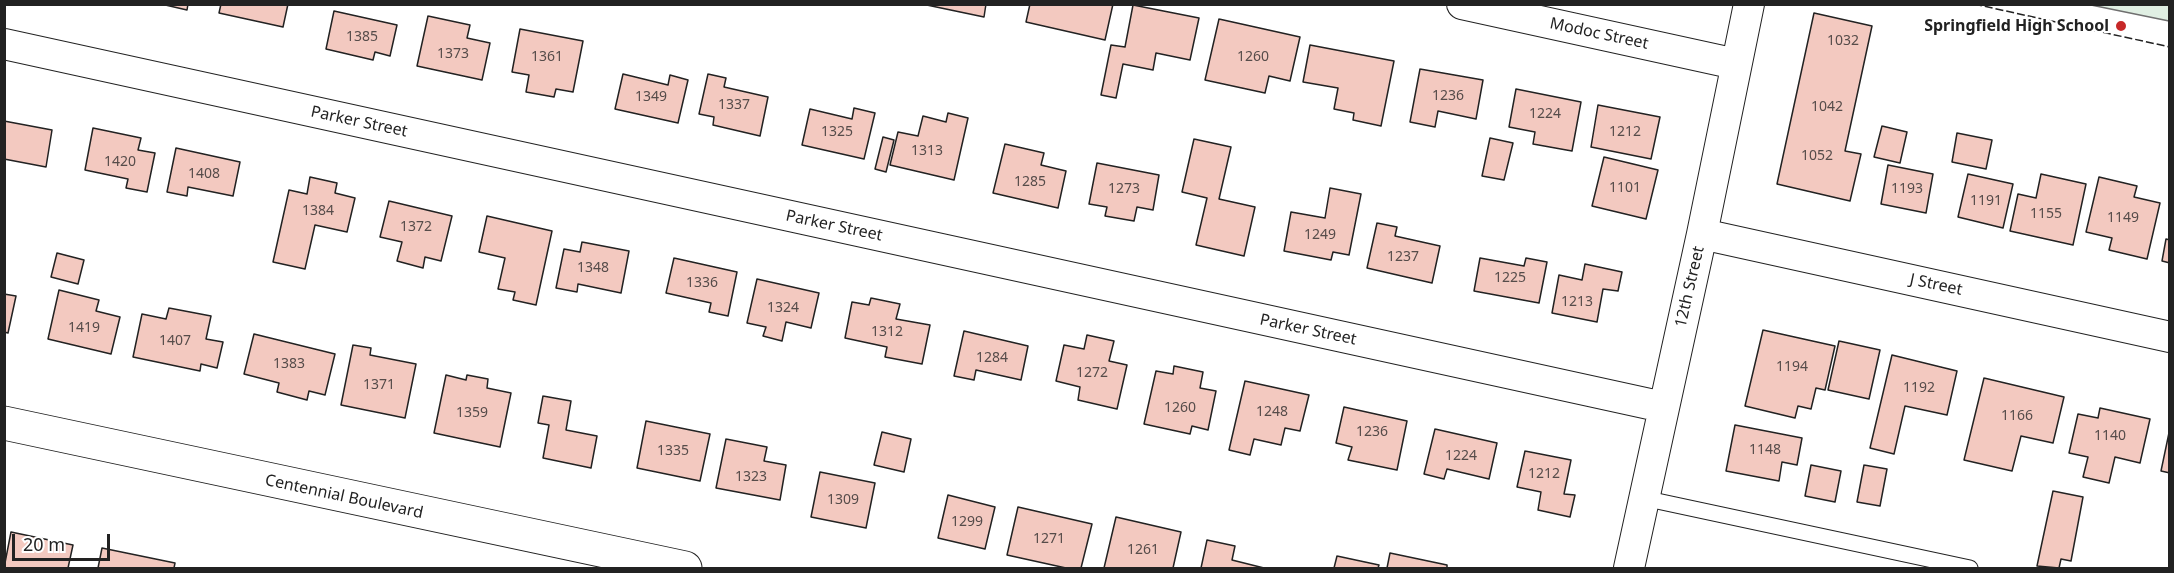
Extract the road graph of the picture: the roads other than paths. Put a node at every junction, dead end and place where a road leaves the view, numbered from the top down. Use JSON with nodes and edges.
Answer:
{"nodes":[{"id":1,"x":1462,"y":4,"type":"edge"},
{"id":2,"x":1749,"y":4,"type":"edge"},
{"id":3,"x":4,"y":44,"type":"edge"},
{"id":4,"x":1736,"y":64,"type":"junction"},
{"id":5,"x":1702,"y":234,"type":"junction"},
{"id":6,"x":2169,"y":337,"type":"edge"},
{"id":7,"x":1663,"y":407,"type":"junction"},
{"id":8,"x":4,"y":423,"type":"edge"},
{"id":9,"x":1644,"y":498,"type":"junction"},
{"id":10,"x":685,"y":568,"type":"edge"},
{"id":11,"x":1629,"y":568,"type":"edge"},
{"id":12,"x":1970,"y":568,"type":"edge"}],
"edges":[{"from":1,"to":4,"type":"street","name":"Modoc Street"},
{"from":2,"to":4,"type":"street","name":"12th Street"},
{"from":3,"to":7,"type":"street","name":"Parker Street"},
{"from":4,"to":5,"type":"street","name":"12th Street"},
{"from":5,"to":6,"type":"street","name":"J Street"},
{"from":5,"to":7,"type":"street","name":"12th Street"},
{"from":7,"to":9,"type":"street","name":"12th Street"},
{"from":8,"to":10,"type":"main road","name":"Centennial Boulevard"},
{"from":9,"to":11,"type":"street","name":"12th Street"},
{"from":9,"to":12,"type":"lane"}]}
